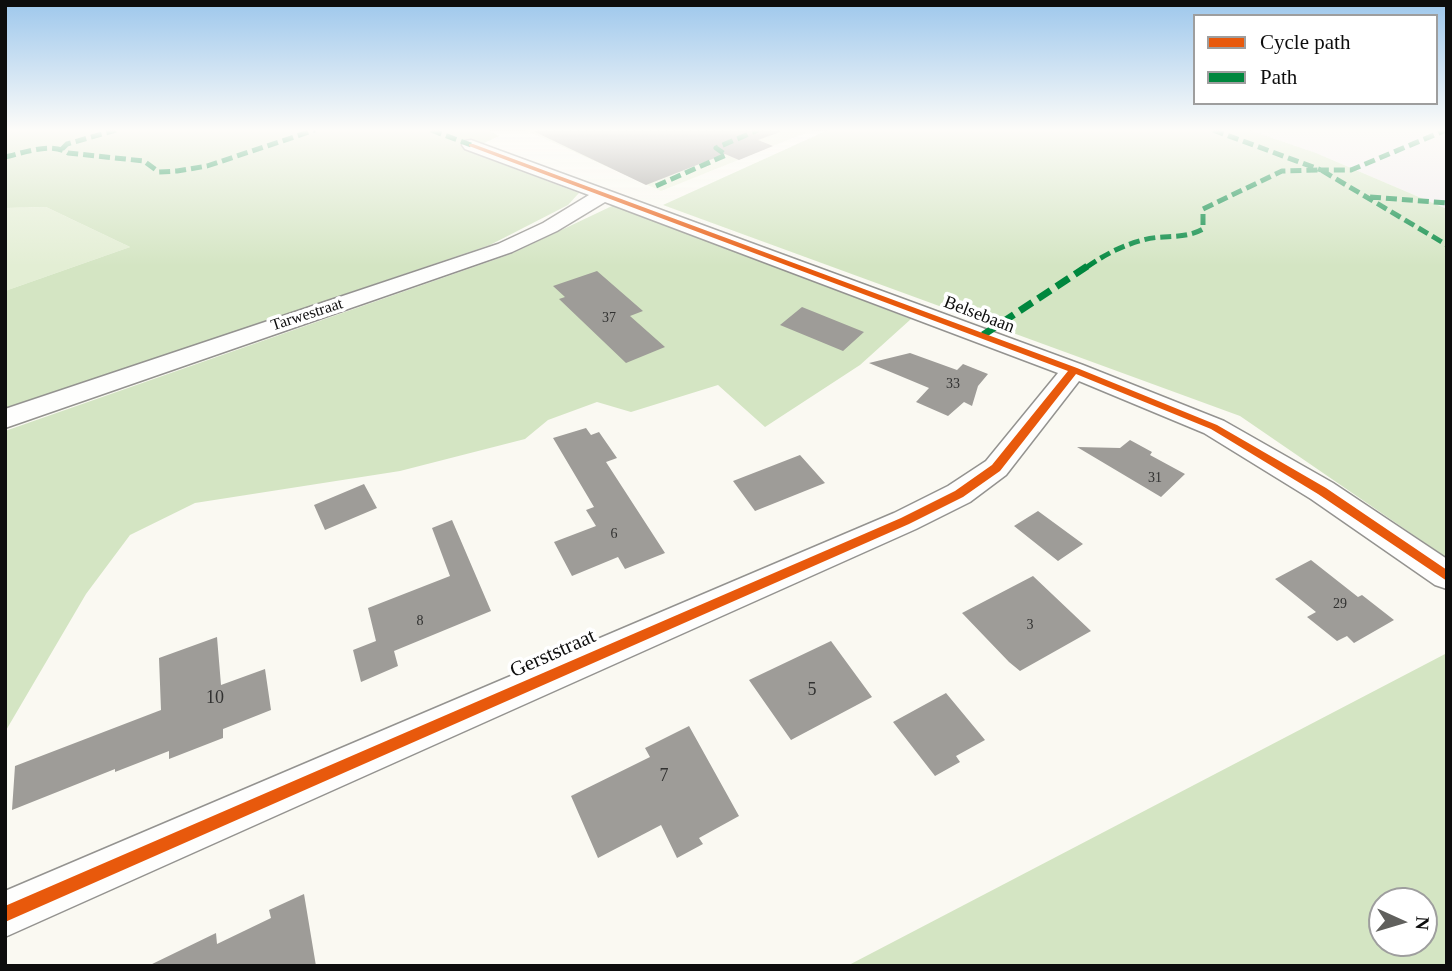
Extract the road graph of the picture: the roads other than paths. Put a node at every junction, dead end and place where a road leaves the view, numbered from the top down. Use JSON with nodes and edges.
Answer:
{"nodes":[{"id":1,"x":551,"y":175,"type":"edge"},
{"id":2,"x":603,"y":195,"type":"junction"},
{"id":3,"x":1074,"y":370,"type":"junction"},
{"id":4,"x":5,"y":419,"type":"edge"},
{"id":5,"x":1447,"y":576,"type":"edge"},
{"id":6,"x":5,"y":914,"type":"edge"}],
"edges":[{"from":1,"to":2,"type":"street","name":"Belsebaan"},
{"from":2,"to":3,"type":"street","name":"Belsebaan"},
{"from":2,"to":4,"type":"street","name":"Tarwestraat"},
{"from":3,"to":5,"type":"street","name":"Belsebaan"},
{"from":3,"to":6,"type":"street","name":"Gerststraat"}]}
